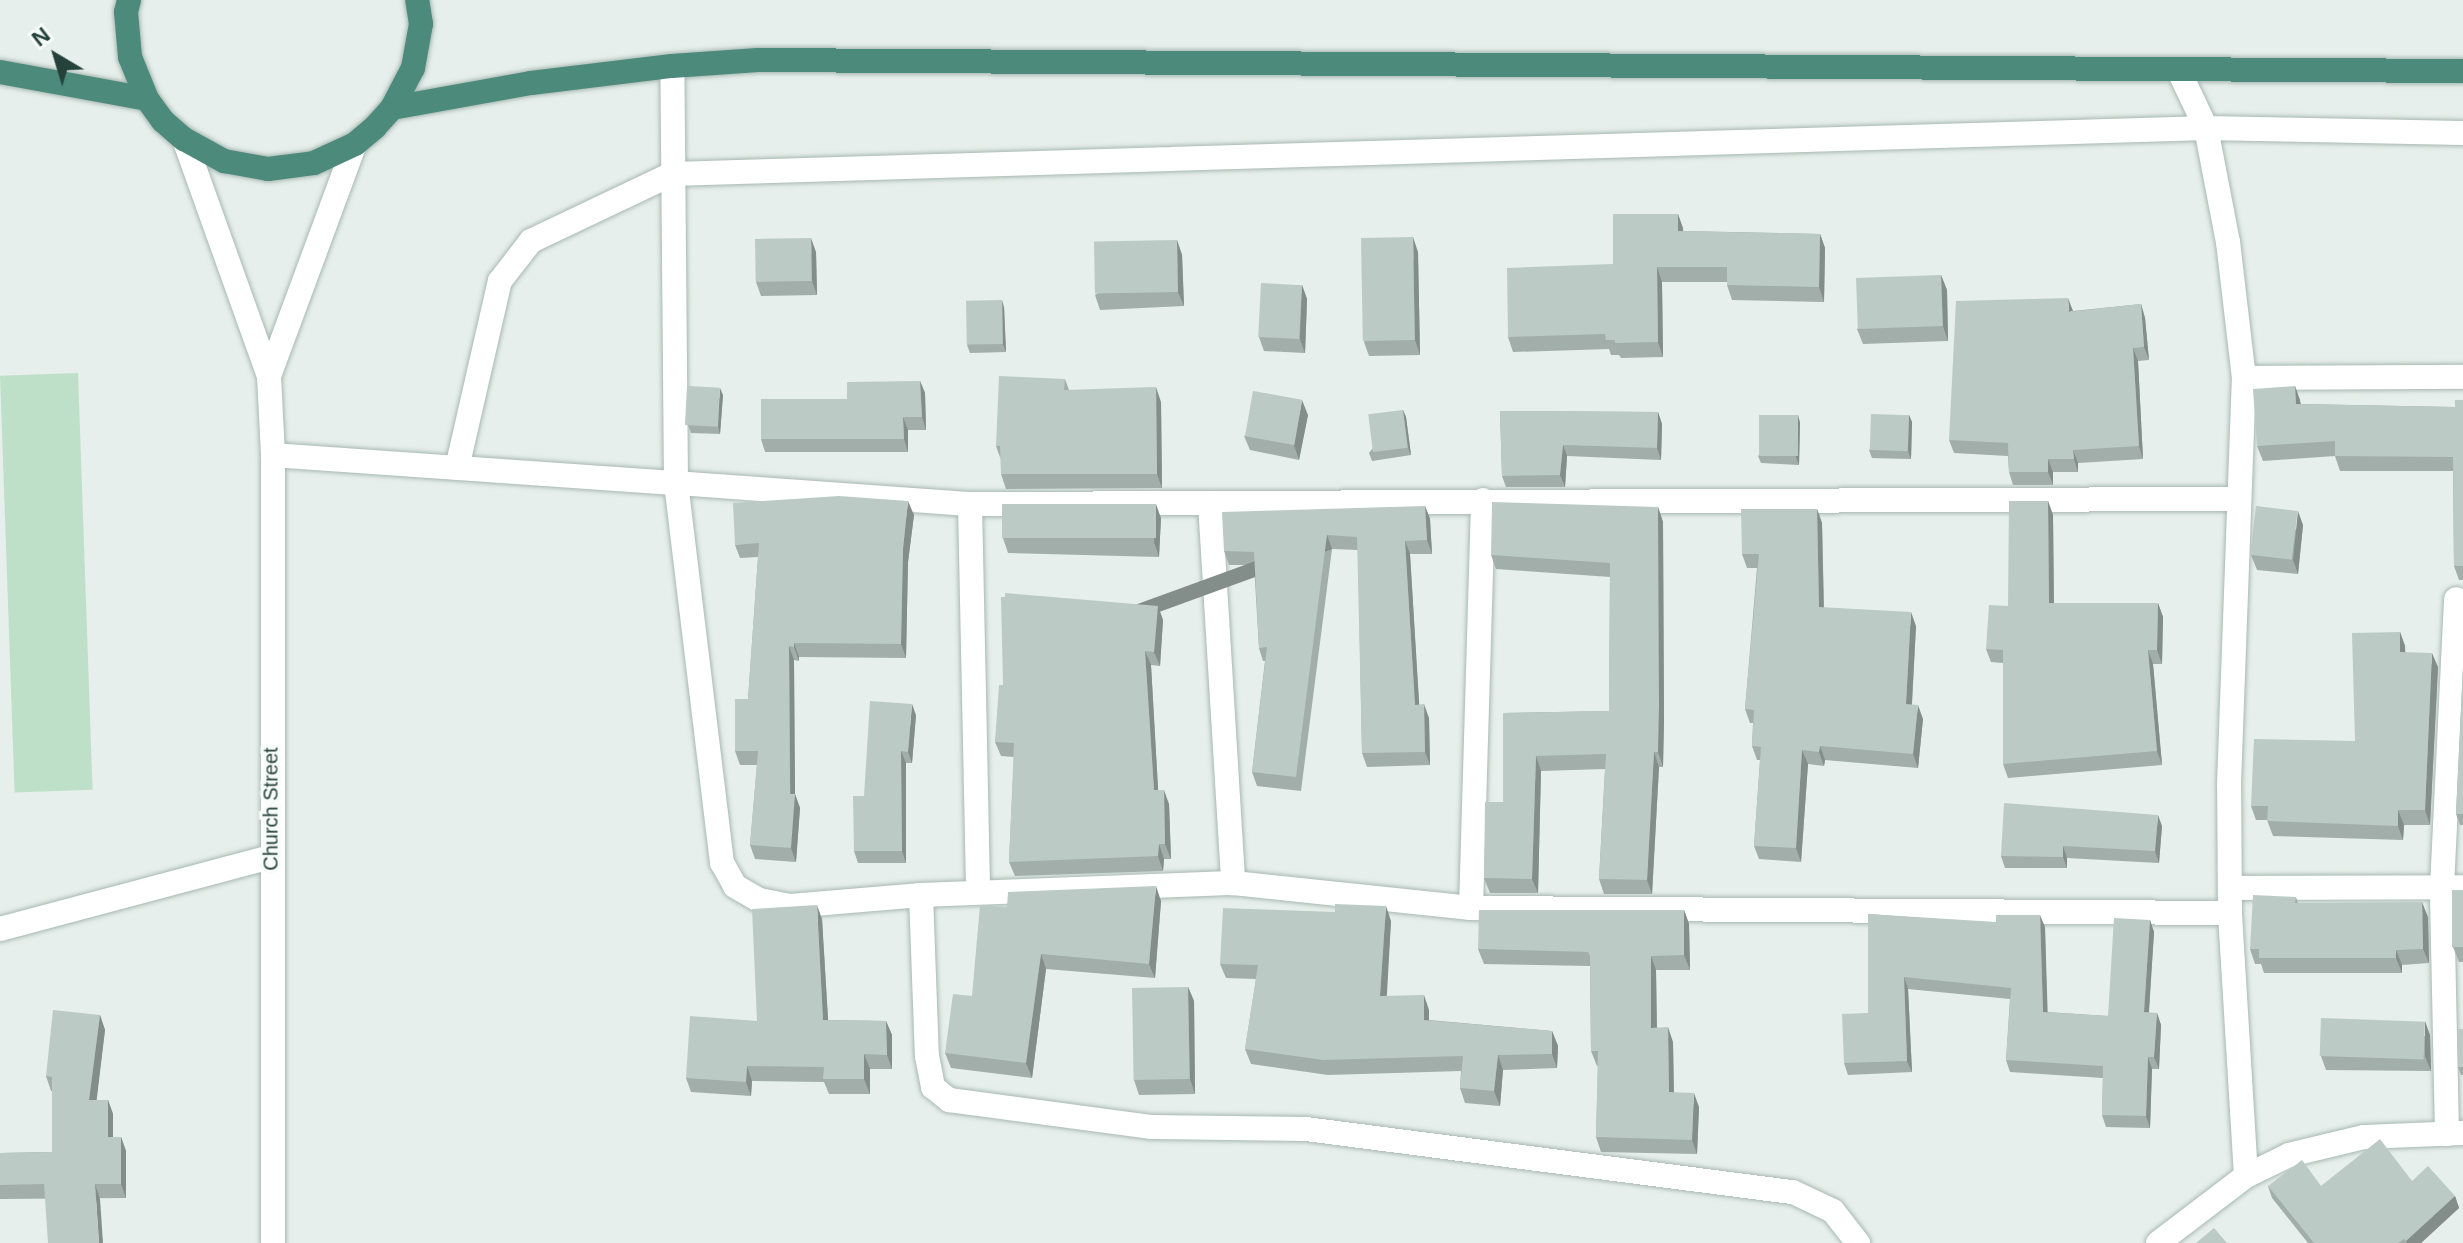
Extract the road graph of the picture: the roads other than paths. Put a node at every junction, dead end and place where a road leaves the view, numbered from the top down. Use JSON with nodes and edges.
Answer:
{"nodes":[{"id":1,"x":129,"y":0,"type":"edge"},
{"id":2,"x":417,"y":0,"type":"edge"},
{"id":3,"x":672,"y":66,"type":"junction"},
{"id":4,"x":2179,"y":71,"type":"junction"},
{"id":5,"x":2463,"y":71,"type":"edge"},
{"id":6,"x":0,"y":72,"type":"edge"},
{"id":7,"x":147,"y":99,"type":"junction"},
{"id":8,"x":392,"y":108,"type":"junction"},
{"id":9,"x":2206,"y":128,"type":"junction"},
{"id":10,"x":2463,"y":133,"type":"edge"},
{"id":11,"x":184,"y":139,"type":"junction"},
{"id":12,"x":355,"y":144,"type":"junction"},
{"id":13,"x":672,"y":174,"type":"junction"},
{"id":14,"x":269,"y":376,"type":"junction"},
{"id":15,"x":2463,"y":377,"type":"edge"},
{"id":16,"x":2244,"y":378,"type":"junction"},
{"id":17,"x":273,"y":455,"type":"junction"},
{"id":18,"x":457,"y":468,"type":"junction"},
{"id":19,"x":676,"y":483,"type":"junction"},
{"id":20,"x":2237,"y":499,"type":"junction"},
{"id":21,"x":1483,"y":500,"type":"junction"},
{"id":22,"x":1210,"y":503,"type":"junction"},
{"id":23,"x":970,"y":504,"type":"junction"},
{"id":24,"x":2456,"y":599,"type":"dead end"},
{"id":25,"x":271,"y":857,"type":"junction"},
{"id":26,"x":1233,"y":883,"type":"junction"},
{"id":27,"x":2453,"y":887,"type":"edge"},
{"id":28,"x":2230,"y":888,"type":"junction"},
{"id":29,"x":978,"y":892,"type":"junction"},
{"id":30,"x":921,"y":895,"type":"junction"},
{"id":31,"x":1471,"y":908,"type":"junction"},
{"id":32,"x":2230,"y":913,"type":"junction"},
{"id":33,"x":0,"y":929,"type":"edge"},
{"id":34,"x":2455,"y":1134,"type":"edge"},
{"id":35,"x":2246,"y":1176,"type":"junction"},
{"id":36,"x":273,"y":1243,"type":"edge"},
{"id":37,"x":1858,"y":1243,"type":"edge"},
{"id":38,"x":2158,"y":1243,"type":"edge"}],
"edges":[{"from":1,"to":7,"type":"highway"},
{"from":2,"to":8,"type":"highway"},
{"from":3,"to":4,"type":"highway"},
{"from":3,"to":8,"type":"highway"},
{"from":3,"to":13,"type":"street"},
{"from":4,"to":5,"type":"highway"},
{"from":4,"to":9,"type":"street"},
{"from":6,"to":7,"type":"highway"},
{"from":7,"to":11,"type":"highway"},
{"from":8,"to":12,"type":"highway"},
{"from":9,"to":10,"type":"street"},
{"from":9,"to":13,"type":"street"},
{"from":9,"to":16,"type":"street"},
{"from":11,"to":12,"type":"highway"},
{"from":11,"to":14,"type":"street"},
{"from":12,"to":14,"type":"street"},
{"from":13,"to":18,"type":"street"},
{"from":13,"to":19,"type":"street"},
{"from":14,"to":17,"type":"street","name":"Church Street"},
{"from":15,"to":16,"type":"street"},
{"from":16,"to":20,"type":"street"},
{"from":17,"to":18,"type":"street"},
{"from":17,"to":25,"type":"street","name":"Church Street"},
{"from":18,"to":19,"type":"street"},
{"from":19,"to":23,"type":"street"},
{"from":19,"to":30,"type":"street"},
{"from":20,"to":21,"type":"street"},
{"from":20,"to":28,"type":"street"},
{"from":21,"to":22,"type":"street"},
{"from":21,"to":31,"type":"street"},
{"from":22,"to":23,"type":"street"},
{"from":22,"to":26,"type":"street"},
{"from":23,"to":29,"type":"street"},
{"from":24,"to":27,"type":"street"},
{"from":25,"to":33,"type":"street"},
{"from":25,"to":36,"type":"street","name":"Church Street"},
{"from":26,"to":29,"type":"street"},
{"from":26,"to":31,"type":"street"},
{"from":27,"to":28,"type":"street"},
{"from":27,"to":34,"type":"street"},
{"from":28,"to":32,"type":"street"},
{"from":29,"to":30,"type":"street"},
{"from":30,"to":37,"type":"street"},
{"from":31,"to":32,"type":"street"},
{"from":32,"to":35,"type":"street"},
{"from":34,"to":35,"type":"street"},
{"from":35,"to":38,"type":"street"}]}
